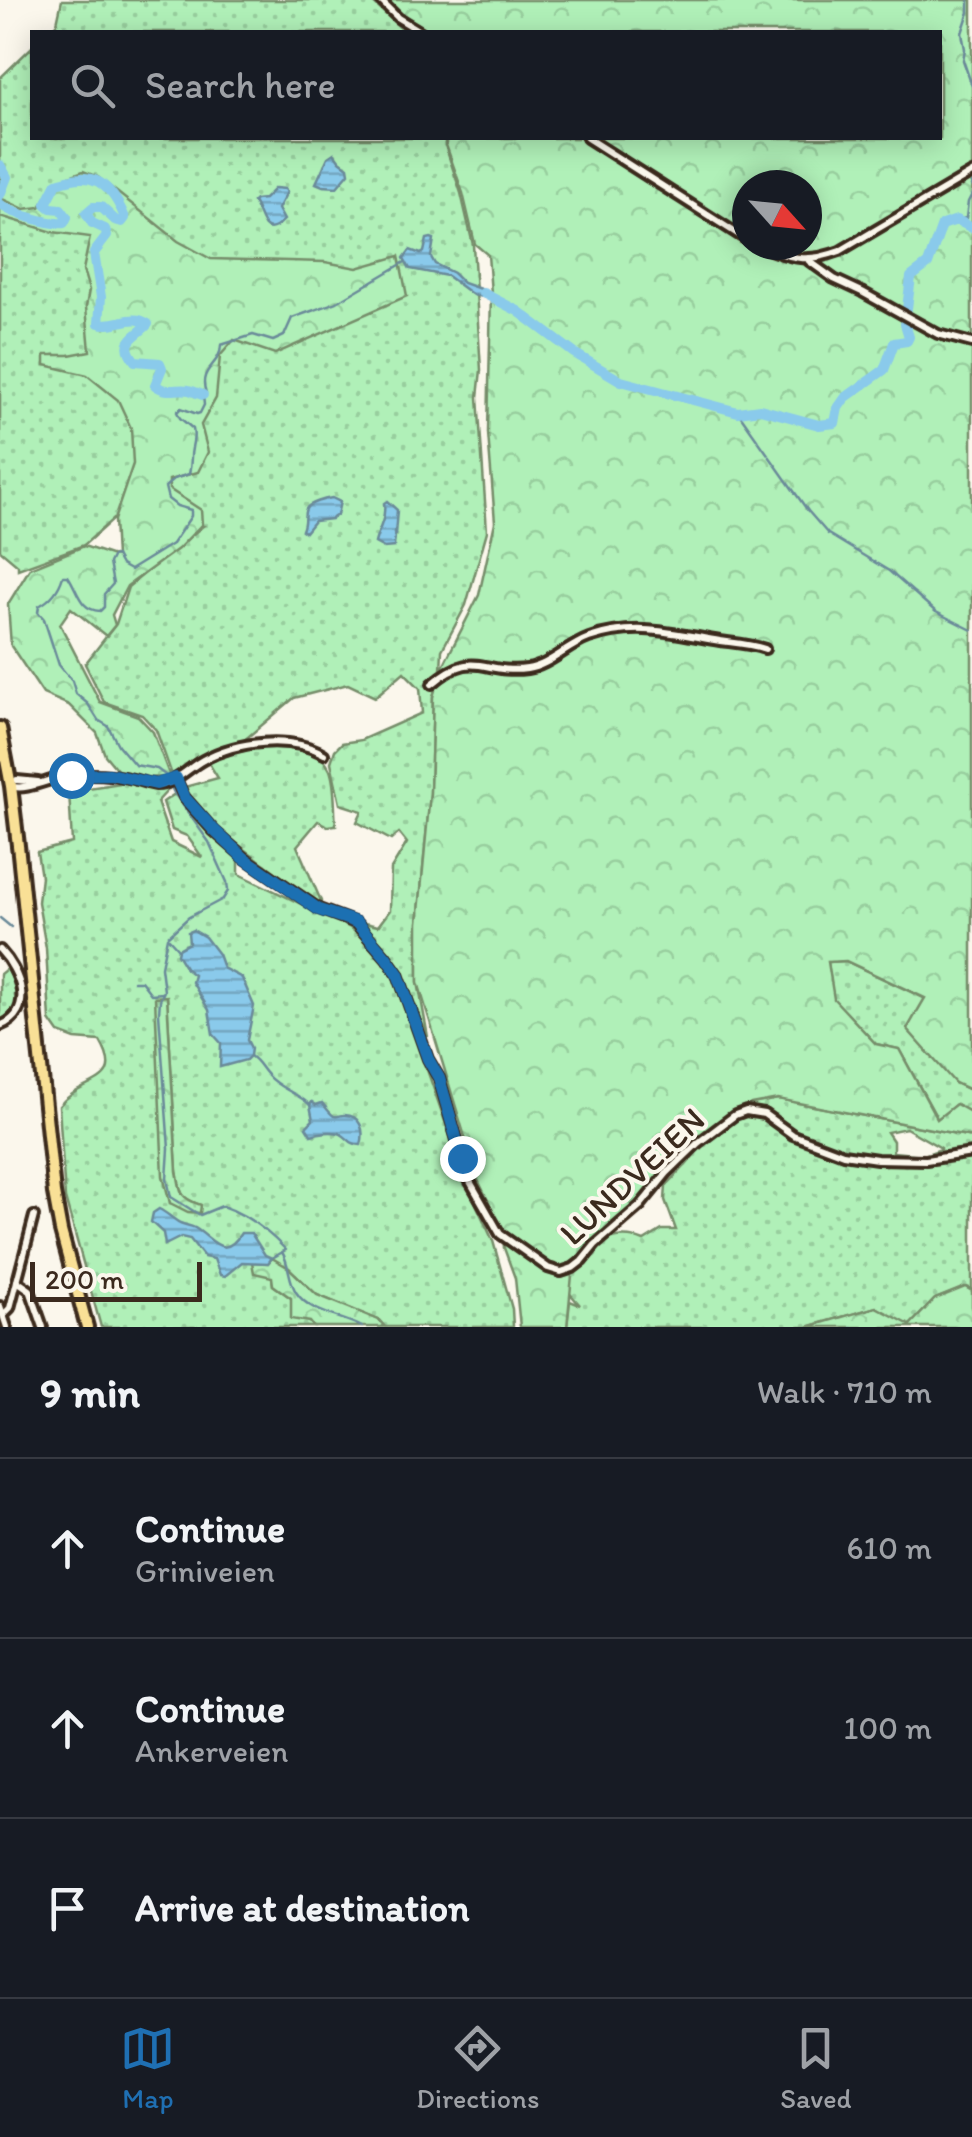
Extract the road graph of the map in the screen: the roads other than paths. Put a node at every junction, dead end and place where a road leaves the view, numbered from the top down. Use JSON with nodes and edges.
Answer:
{"nodes":[{"id":1,"x":380,"y":0,"type":"edge"},
{"id":2,"x":415,"y":30,"type":"edge"},
{"id":3,"x":590,"y":140,"type":"edge"},
{"id":4,"x":972,"y":173,"type":"edge"},
{"id":5,"x":732,"y":230,"type":"edge"},
{"id":6,"x":822,"y":256,"type":"edge"},
{"id":7,"x":808,"y":260,"type":"edge"},
{"id":8,"x":972,"y":343,"type":"edge"},
{"id":9,"x":766,"y":649,"type":"dead end"},
{"id":10,"x":432,"y":684,"type":"dead end"},
{"id":11,"x":0,"y":717,"type":"edge"},
{"id":12,"x":0,"y":728,"type":"edge"},
{"id":13,"x":324,"y":754,"type":"dead end"},
{"id":14,"x":171,"y":781,"type":"junction"},
{"id":15,"x":15,"y":785,"type":"junction"},
{"id":16,"x":0,"y":950,"type":"edge"},
{"id":17,"x":0,"y":1026,"type":"edge"},
{"id":18,"x":972,"y":1153,"type":"edge"},
{"id":19,"x":34,"y":1216,"type":"dead end"},
{"id":20,"x":18,"y":1281,"type":"junction"},
{"id":21,"x":0,"y":1306,"type":"edge"},
{"id":22,"x":4,"y":1315,"type":"junction"},
{"id":23,"x":8,"y":1327,"type":"edge"},
{"id":24,"x":43,"y":1327,"type":"edge"},
{"id":25,"x":87,"y":1327,"type":"edge"}],
"edges":[{"from":1,"to":2,"type":"street"},
{"from":3,"to":5,"type":"street"},
{"from":4,"to":6,"type":"street"},
{"from":7,"to":8,"type":"street"},
{"from":9,"to":10,"type":"street"},
{"from":11,"to":15,"type":"main road"},
{"from":12,"to":15,"type":"main road"},
{"from":13,"to":14,"type":"street"},
{"from":14,"to":15,"type":"street"},
{"from":14,"to":18,"type":"street","name":"LUNDVEIEN"},
{"from":15,"to":25,"type":"main road"},
{"from":16,"to":17,"type":"street"},
{"from":19,"to":20,"type":"street"},
{"from":20,"to":22,"type":"street"},
{"from":20,"to":24,"type":"street"},
{"from":21,"to":22,"type":"street"},
{"from":22,"to":23,"type":"street"}]}
